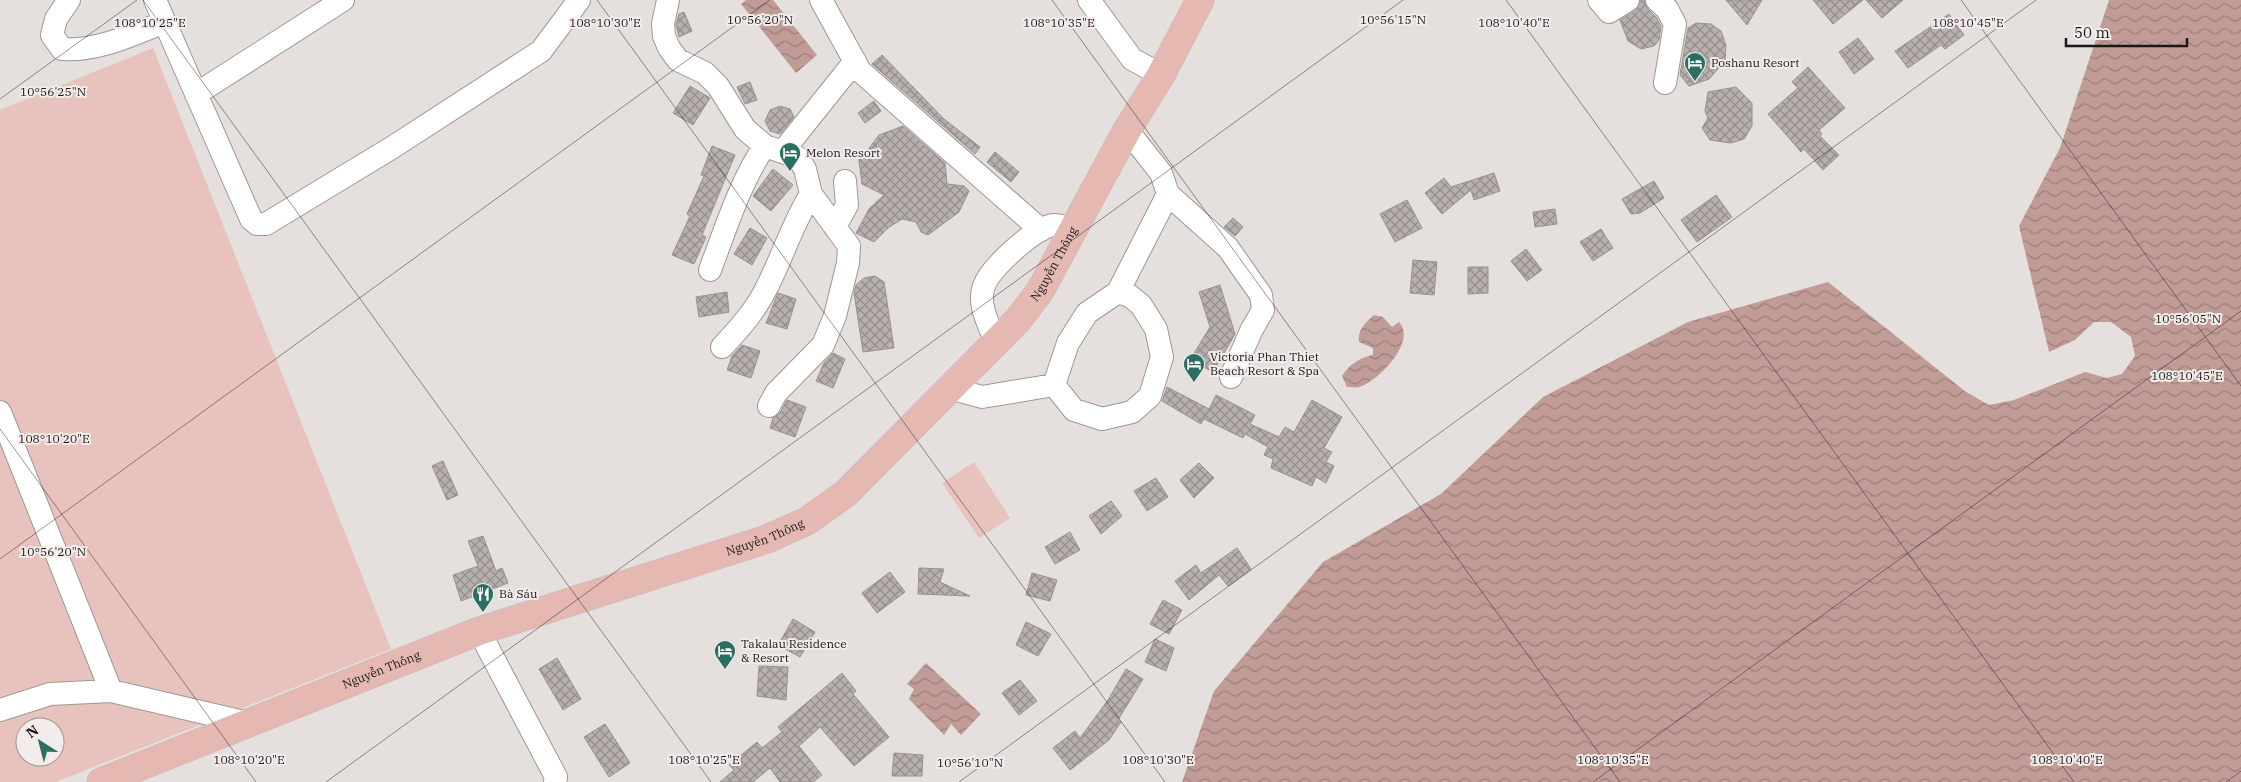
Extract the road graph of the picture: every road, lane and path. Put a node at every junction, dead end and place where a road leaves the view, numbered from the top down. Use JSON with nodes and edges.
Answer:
{"nodes":[{"id":1,"x":69,"y":0,"type":"edge"},
{"id":2,"x":155,"y":0,"type":"edge"},
{"id":3,"x":343,"y":0,"type":"edge"},
{"id":4,"x":579,"y":0,"type":"edge"},
{"id":5,"x":668,"y":0,"type":"edge"},
{"id":6,"x":821,"y":0,"type":"edge"},
{"id":7,"x":1088,"y":0,"type":"edge"},
{"id":8,"x":1200,"y":0,"type":"edge"},
{"id":9,"x":1600,"y":0,"type":"edge"},
{"id":10,"x":1628,"y":0,"type":"edge"},
{"id":11,"x":1657,"y":0,"type":"edge"},
{"id":12,"x":165,"y":22,"type":"junction"},
{"id":13,"x":855,"y":61,"type":"junction"},
{"id":14,"x":1161,"y":75,"type":"junction"},
{"id":15,"x":1665,"y":83,"type":"dead end"},
{"id":16,"x":196,"y":94,"type":"junction"},
{"id":17,"x":1127,"y":130,"type":"junction"},
{"id":18,"x":774,"y":149,"type":"junction"},
{"id":19,"x":845,"y":181,"type":"dead end"},
{"id":20,"x":811,"y":194,"type":"junction"},
{"id":21,"x":1168,"y":194,"type":"junction"},
{"id":22,"x":836,"y":227,"type":"junction"},
{"id":23,"x":1076,"y":229,"type":"junction"},
{"id":24,"x":1041,"y":230,"type":"junction"},
{"id":25,"x":710,"y":270,"type":"dead end"},
{"id":26,"x":1118,"y":292,"type":"junction"},
{"id":27,"x":996,"y":342,"type":"junction"},
{"id":28,"x":722,"y":347,"type":"dead end"},
{"id":29,"x":1231,"y":377,"type":"dead end"},
{"id":30,"x":1054,"y":385,"type":"junction"},
{"id":31,"x":950,"y":388,"type":"junction"},
{"id":32,"x":769,"y":406,"type":"dead end"},
{"id":33,"x":0,"y":412,"type":"edge"},
{"id":34,"x":479,"y":631,"type":"junction"},
{"id":35,"x":111,"y":691,"type":"junction"},
{"id":36,"x":0,"y":710,"type":"edge"},
{"id":37,"x":248,"y":723,"type":"junction"},
{"id":38,"x":559,"y":780,"type":"edge"},
{"id":39,"x":101,"y":782,"type":"edge"}],
"edges":[{"from":1,"to":12,"type":"street"},
{"from":2,"to":12,"type":"street"},
{"from":3,"to":16,"type":"street"},
{"from":4,"to":16,"type":"street"},
{"from":5,"to":18,"type":"street"},
{"from":6,"to":13,"type":"street"},
{"from":7,"to":14,"type":"street"},
{"from":8,"to":14,"type":"main road","name":"Nguyễn Thông"},
{"from":9,"to":10,"type":"street"},
{"from":11,"to":15,"type":"street"},
{"from":12,"to":16,"type":"street"},
{"from":13,"to":18,"type":"street"},
{"from":13,"to":24,"type":"street"},
{"from":14,"to":17,"type":"main road","name":"Nguyễn Thông"},
{"from":17,"to":21,"type":"street"},
{"from":17,"to":23,"type":"main road","name":"Nguyễn Thông"},
{"from":18,"to":20,"type":"street"},
{"from":18,"to":25,"type":"street"},
{"from":19,"to":22,"type":"street"},
{"from":20,"to":22,"type":"street"},
{"from":20,"to":28,"type":"street"},
{"from":21,"to":26,"type":"street"},
{"from":21,"to":29,"type":"street"},
{"from":22,"to":32,"type":"street"},
{"from":23,"to":24,"type":"street"},
{"from":23,"to":27,"type":"main road","name":"Nguyễn Thông"},
{"from":24,"to":27,"type":"street"},
{"from":26,"to":30,"type":"street"},
{"from":26,"to":30,"type":"street"},
{"from":27,"to":31,"type":"main road","name":"Nguyễn Thông"},
{"from":30,"to":31,"type":"street"},
{"from":31,"to":34,"type":"main road","name":"Nguyễn Thông"},
{"from":33,"to":35,"type":"street"},
{"from":34,"to":37,"type":"main road","name":"Nguyễn Thông"},
{"from":34,"to":38,"type":"street"},
{"from":35,"to":36,"type":"street"},
{"from":35,"to":37,"type":"street"},
{"from":37,"to":39,"type":"main road","name":"Nguyễn Thông"}]}
